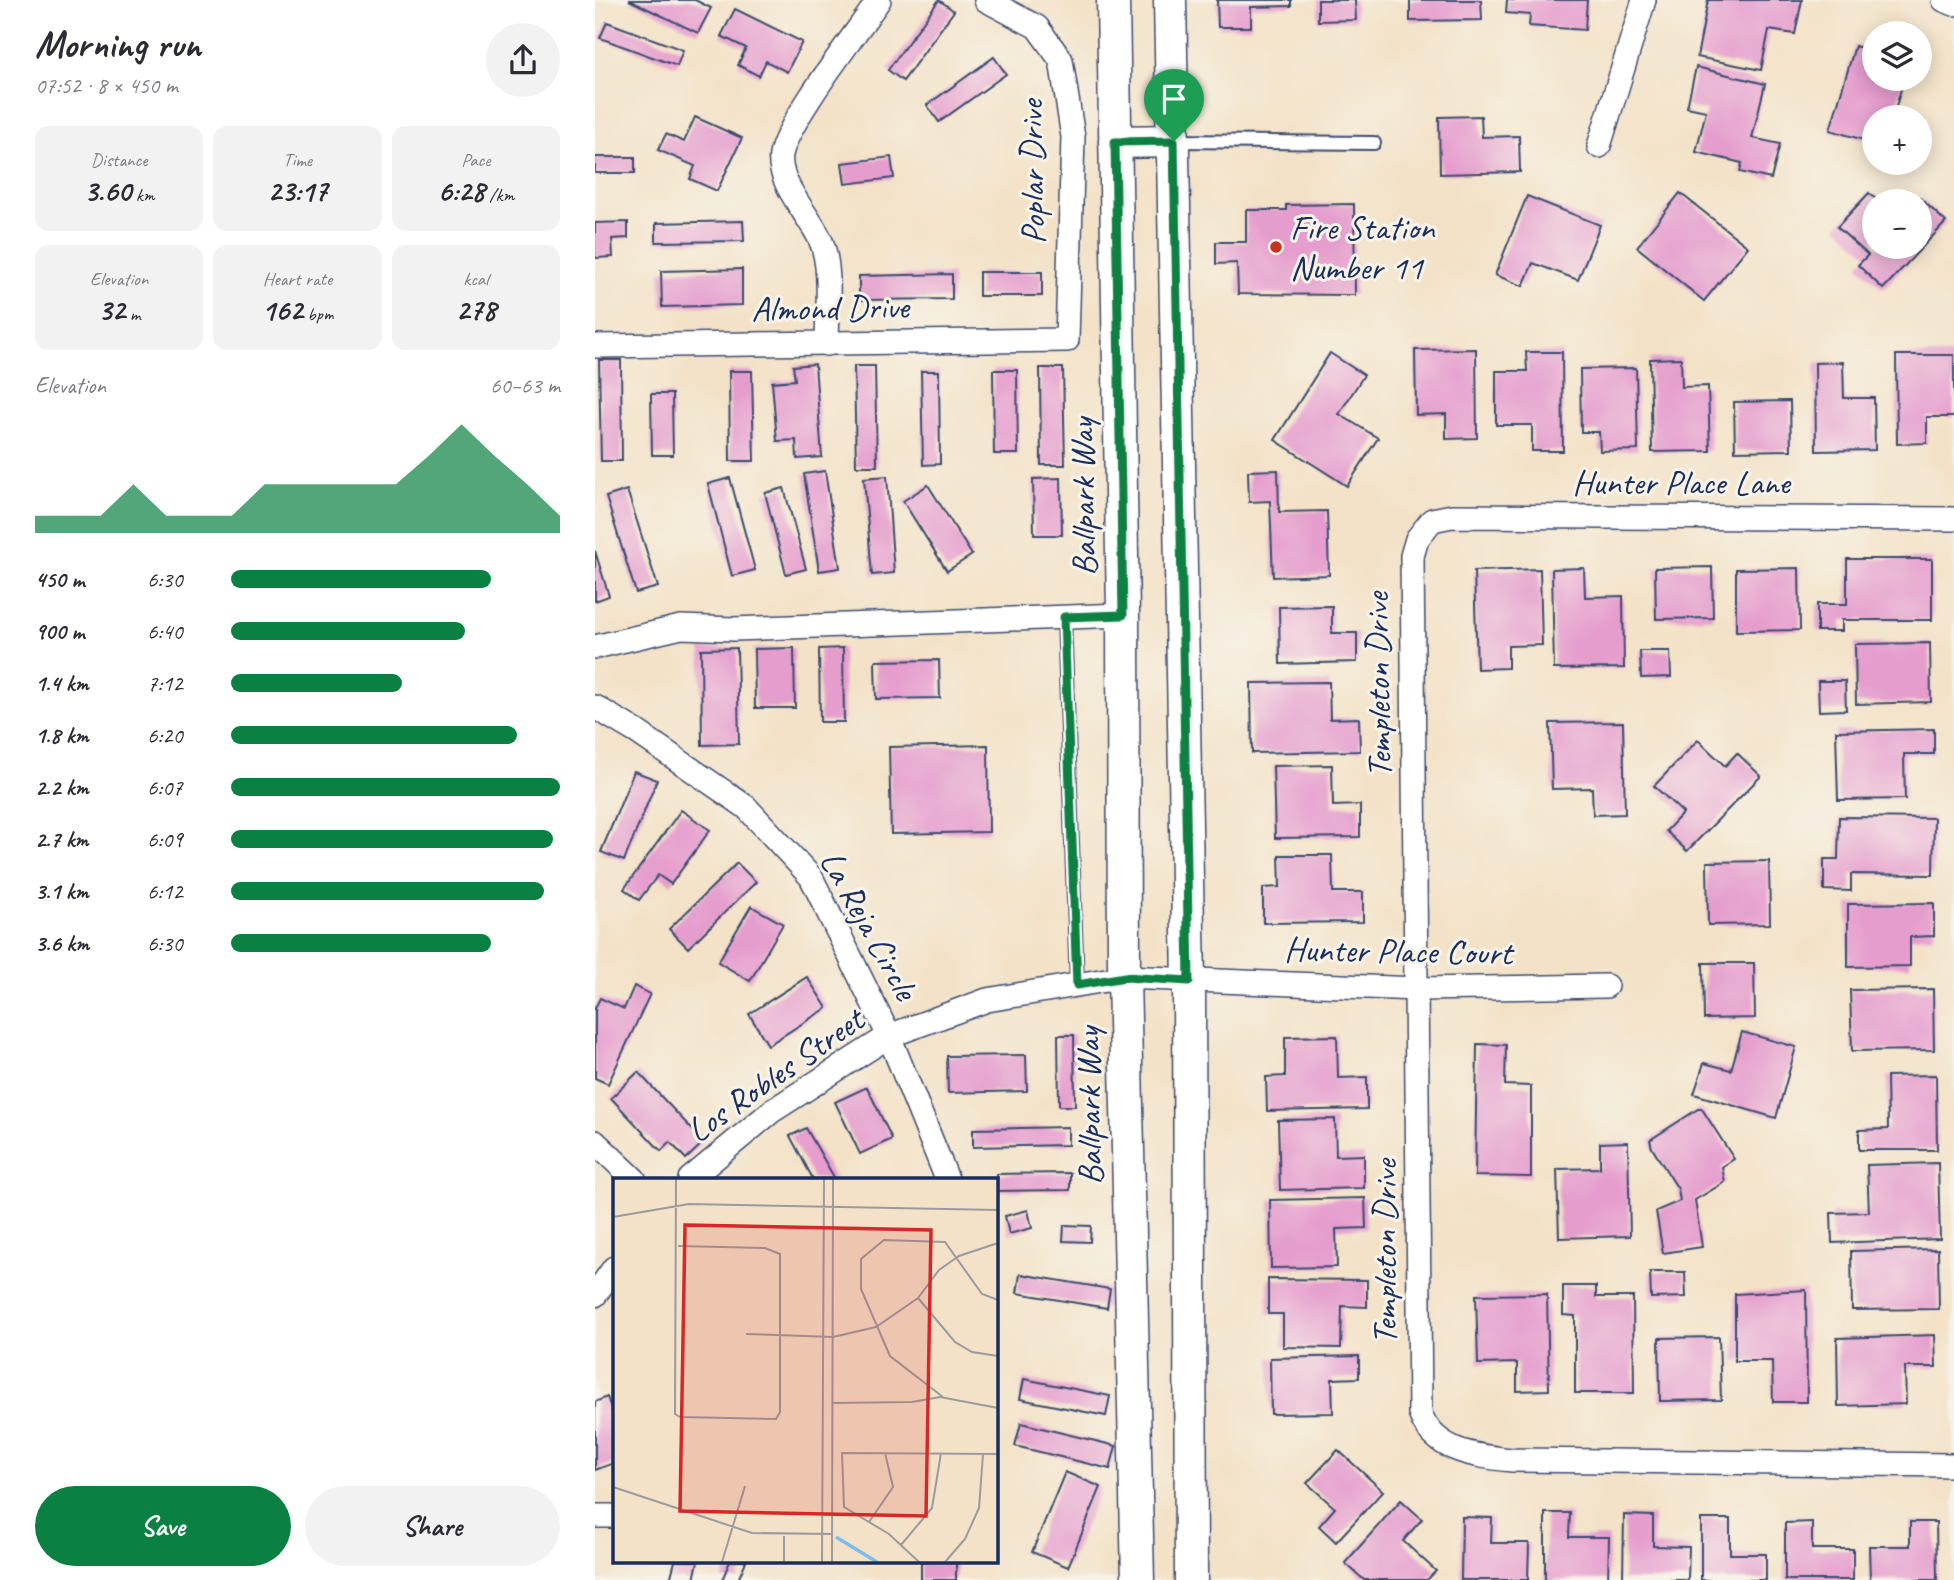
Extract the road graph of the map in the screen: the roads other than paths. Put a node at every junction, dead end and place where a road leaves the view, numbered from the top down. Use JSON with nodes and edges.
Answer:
{"nodes":[{"id":1,"x":879,"y":0,"type":"edge"},
{"id":2,"x":986,"y":0,"type":"edge"},
{"id":3,"x":1113,"y":0,"type":"edge"},
{"id":4,"x":1170,"y":0,"type":"edge"},
{"id":5,"x":1644,"y":0,"type":"edge"},
{"id":6,"x":1944,"y":0,"type":"edge"},
{"id":7,"x":1954,"y":4,"type":"edge"},
{"id":8,"x":1174,"y":141,"type":"junction"},
{"id":9,"x":1115,"y":142,"type":"junction"},
{"id":10,"x":1374,"y":143,"type":"dead end"},
{"id":11,"x":1599,"y":146,"type":"dead end"},
{"id":12,"x":1067,"y":340,"type":"joint"},
{"id":13,"x":827,"y":344,"type":"junction"},
{"id":14,"x":595,"y":346,"type":"edge"},
{"id":15,"x":1954,"y":519,"type":"edge"},
{"id":16,"x":1417,"y":539,"type":"joint"},
{"id":17,"x":1123,"y":615,"type":"junction"},
{"id":18,"x":1064,"y":617,"type":"junction"},
{"id":19,"x":595,"y":648,"type":"edge"},
{"id":20,"x":595,"y":708,"type":"edge"},
{"id":21,"x":1125,"y":977,"type":"junction"},
{"id":22,"x":1189,"y":981,"type":"junction"},
{"id":23,"x":1077,"y":985,"type":"junction"},
{"id":24,"x":1607,"y":986,"type":"dead end"},
{"id":25,"x":1417,"y":989,"type":"junction"},
{"id":26,"x":889,"y":1036,"type":"junction"},
{"id":27,"x":595,"y":1142,"type":"edge"},
{"id":28,"x":633,"y":1178,"type":"edge"},
{"id":29,"x":691,"y":1178,"type":"edge"},
{"id":30,"x":947,"y":1178,"type":"edge"},
{"id":31,"x":613,"y":1269,"type":"edge"},
{"id":32,"x":595,"y":1295,"type":"edge"},
{"id":33,"x":1954,"y":1465,"type":"edge"},
{"id":34,"x":595,"y":1516,"type":"edge"},
{"id":35,"x":613,"y":1516,"type":"edge"},
{"id":36,"x":1137,"y":1580,"type":"edge"},
{"id":37,"x":1191,"y":1580,"type":"edge"}],
"edges":[{"from":1,"to":13,"type":"street"},
{"from":2,"to":12,"type":"street","name":"Poplar Drive"},
{"from":3,"to":9,"type":"main road","name":"Ballpark Way"},
{"from":4,"to":8,"type":"main road"},
{"from":5,"to":11,"type":"street"},
{"from":6,"to":7,"type":"street"},
{"from":8,"to":9,"type":"main road"},
{"from":8,"to":10,"type":"lane"},
{"from":8,"to":22,"type":"main road"},
{"from":9,"to":17,"type":"main road","name":"Ballpark Way"},
{"from":12,"to":13,"type":"street","name":"Almond Drive"},
{"from":13,"to":14,"type":"street","name":"Almond Drive"},
{"from":15,"to":16,"type":"street","name":"Hunter Place Lane"},
{"from":16,"to":25,"type":"street","name":"Templeton Drive"},
{"from":17,"to":18,"type":"street"},
{"from":17,"to":21,"type":"main road","name":"Ballpark Way"},
{"from":18,"to":19,"type":"street"},
{"from":18,"to":23,"type":"lane"},
{"from":20,"to":26,"type":"street","name":"La Reja Circle"},
{"from":21,"to":22,"type":"street","name":"Los Robles Street"},
{"from":21,"to":23,"type":"street","name":"Los Robles Street"},
{"from":21,"to":36,"type":"main road","name":"Ballpark Way"},
{"from":22,"to":25,"type":"street","name":"Hunter Place Court"},
{"from":22,"to":37,"type":"main road"},
{"from":23,"to":26,"type":"street","name":"Los Robles Street"},
{"from":24,"to":25,"type":"street","name":"Hunter Place Court"},
{"from":25,"to":33,"type":"street","name":"Templeton Drive"},
{"from":26,"to":29,"type":"street","name":"Los Robles Street"},
{"from":26,"to":30,"type":"street","name":"La Reja Circle"},
{"from":27,"to":28,"type":"street"},
{"from":31,"to":32,"type":"street"},
{"from":34,"to":35,"type":"street"}]}
